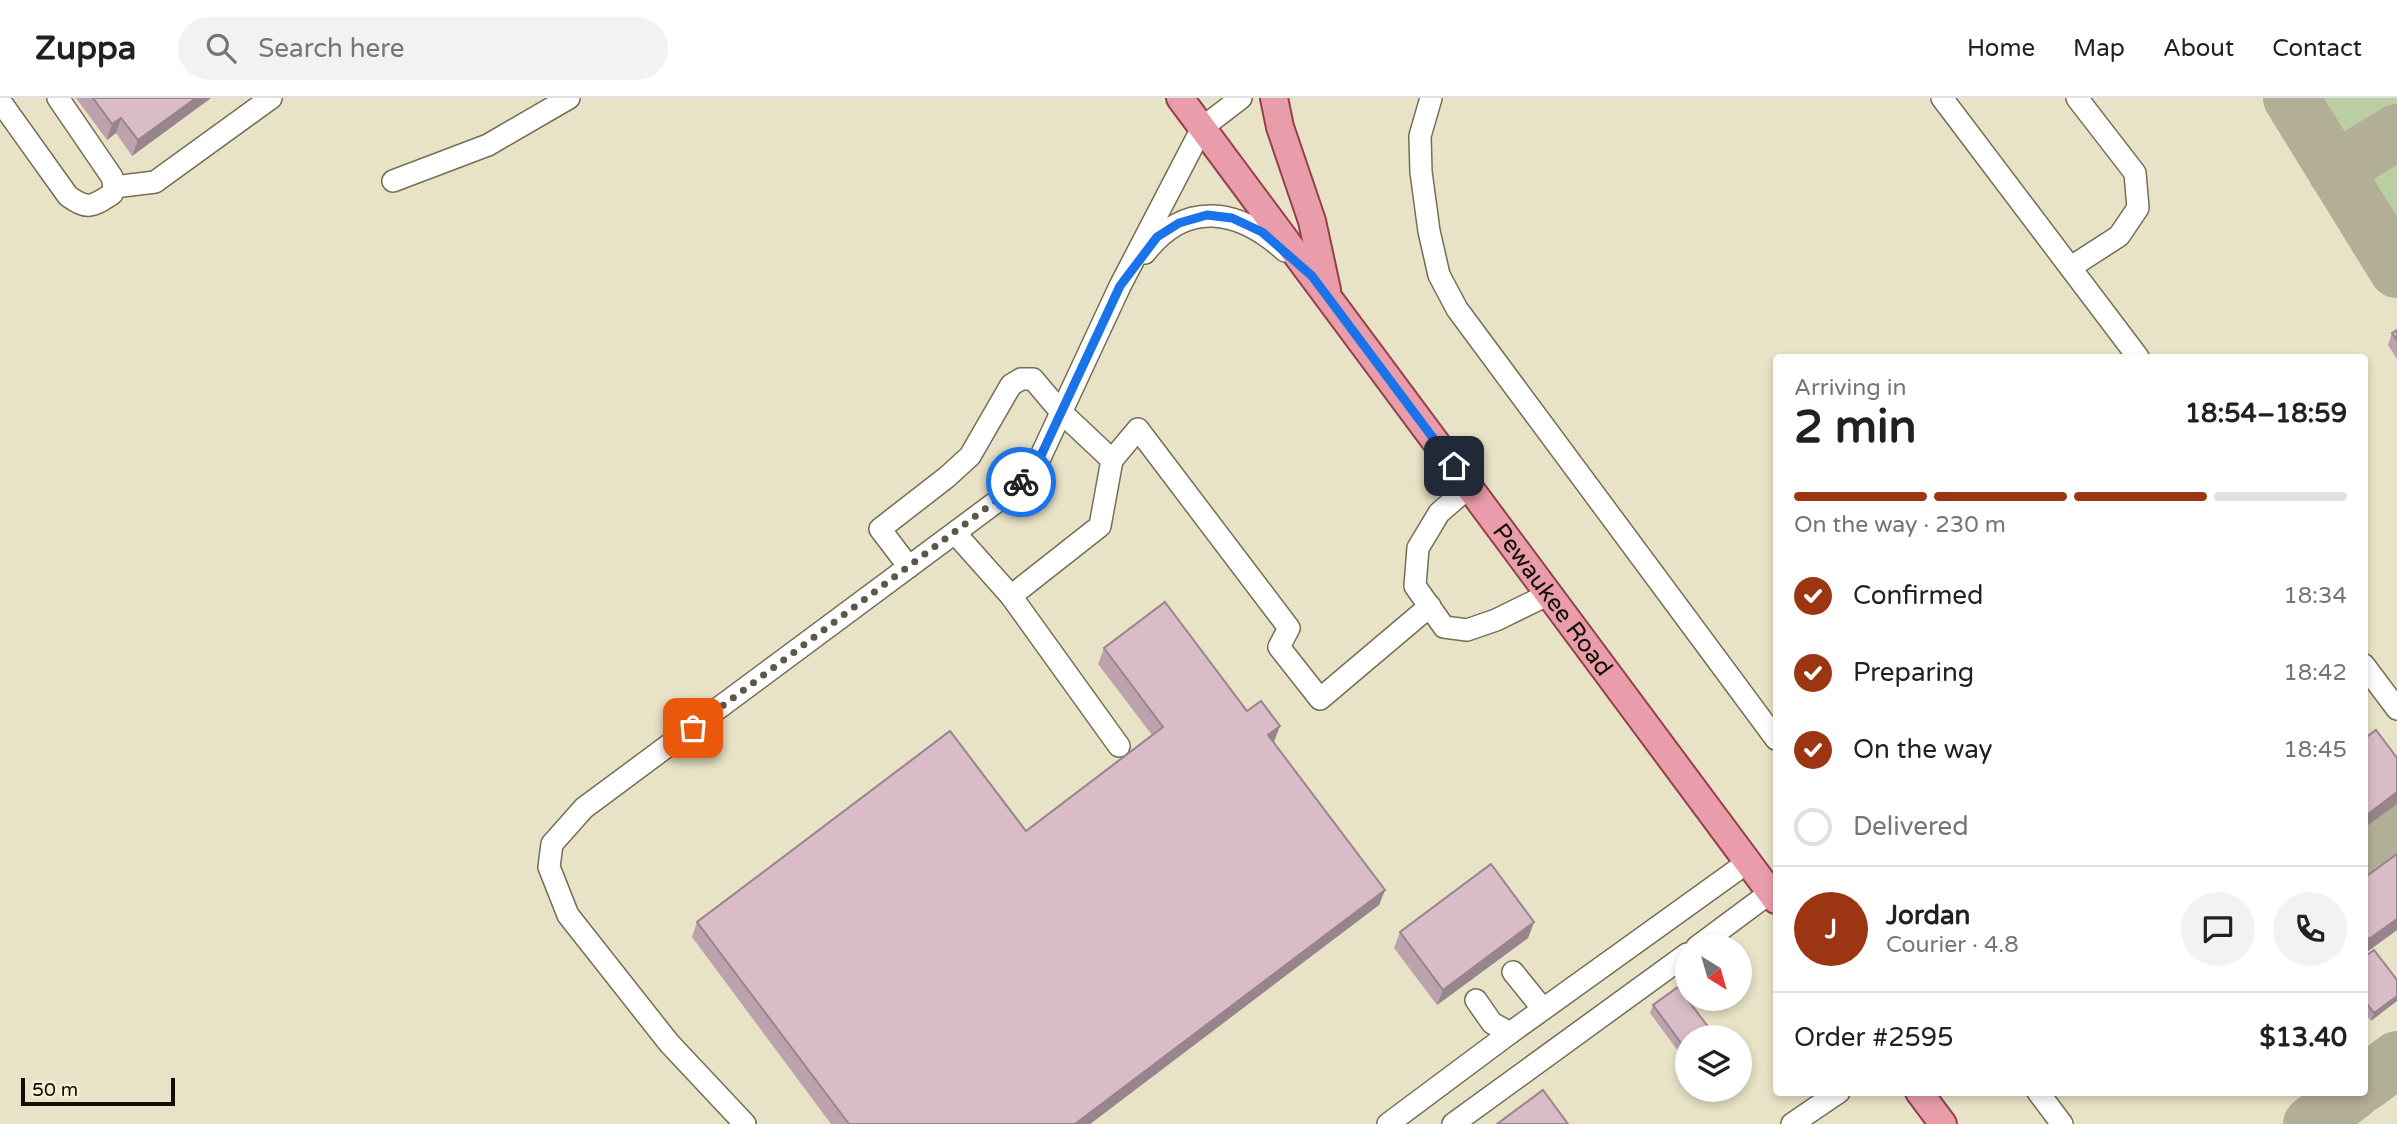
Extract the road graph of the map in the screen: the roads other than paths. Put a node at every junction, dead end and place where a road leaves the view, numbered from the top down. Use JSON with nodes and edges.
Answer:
{"nodes":[{"id":1,"x":58,"y":98,"type":"edge"},
{"id":2,"x":271,"y":98,"type":"edge"},
{"id":3,"x":569,"y":98,"type":"edge"},
{"id":4,"x":1180,"y":98,"type":"edge"},
{"id":5,"x":1241,"y":98,"type":"edge"},
{"id":6,"x":1274,"y":98,"type":"edge"},
{"id":7,"x":1432,"y":98,"type":"edge"},
{"id":8,"x":2077,"y":98,"type":"edge"},
{"id":9,"x":1944,"y":99,"type":"edge"},
{"id":10,"x":0,"y":101,"type":"edge"},
{"id":11,"x":1202,"y":128,"type":"junction"},
{"id":12,"x":393,"y":181,"type":"dead end"},
{"id":13,"x":114,"y":187,"type":"junction"},
{"id":14,"x":2071,"y":267,"type":"junction"},
{"id":15,"x":1312,"y":276,"type":"junction"},
{"id":16,"x":1120,"y":286,"type":"junction"},
{"id":17,"x":1329,"y":298,"type":"junction"},
{"id":18,"x":2136,"y":354,"type":"edge"},
{"id":19,"x":1061,"y":412,"type":"junction"},
{"id":20,"x":1112,"y":460,"type":"junction"},
{"id":21,"x":1469,"y":487,"type":"junction"},
{"id":22,"x":955,"y":533,"type":"junction"},
{"id":23,"x":909,"y":567,"type":"junction"},
{"id":24,"x":1549,"y":594,"type":"junction"},
{"id":25,"x":1012,"y":596,"type":"junction"},
{"id":26,"x":1430,"y":607,"type":"junction"},
{"id":27,"x":2368,"y":668,"type":"edge"},
{"id":28,"x":2389,"y":681,"type":"edge"},
{"id":29,"x":2397,"y":709,"type":"edge"},
{"id":30,"x":1773,"y":735,"type":"edge"},
{"id":31,"x":1119,"y":747,"type":"dead end"},
{"id":32,"x":1748,"y":862,"type":"junction"},
{"id":33,"x":1773,"y":895,"type":"edge"},
{"id":34,"x":1773,"y":897,"type":"edge"},
{"id":35,"x":1717,"y":934,"type":"edge"},
{"id":36,"x":1675,"y":963,"type":"edge"},
{"id":37,"x":1513,"y":972,"type":"dead end"},
{"id":38,"x":1476,"y":1000,"type":"dead end"},
{"id":39,"x":1543,"y":1009,"type":"junction"},
{"id":40,"x":1510,"y":1032,"type":"junction"},
{"id":41,"x":1833,"y":1096,"type":"edge"},
{"id":42,"x":1922,"y":1096,"type":"edge"},
{"id":43,"x":2041,"y":1096,"type":"edge"},
{"id":44,"x":745,"y":1124,"type":"edge"},
{"id":45,"x":1388,"y":1124,"type":"edge"},
{"id":46,"x":1453,"y":1124,"type":"edge"},
{"id":47,"x":1792,"y":1124,"type":"edge"},
{"id":48,"x":1943,"y":1124,"type":"edge"},
{"id":49,"x":2062,"y":1124,"type":"edge"}],
"edges":[{"from":1,"to":13,"type":"street"},
{"from":2,"to":13,"type":"street"},
{"from":3,"to":12,"type":"street"},
{"from":4,"to":11,"type":"main road","name":"Pewaukee Road"},
{"from":5,"to":11,"type":"street"},
{"from":6,"to":17,"type":"main road"},
{"from":7,"to":30,"type":"street"},
{"from":8,"to":14,"type":"street"},
{"from":9,"to":14,"type":"street"},
{"from":10,"to":13,"type":"street"},
{"from":11,"to":15,"type":"main road","name":"Pewaukee Road"},
{"from":11,"to":16,"type":"street"},
{"from":14,"to":18,"type":"street"},
{"from":15,"to":16,"type":"street"},
{"from":15,"to":17,"type":"main road","name":"Pewaukee Road"},
{"from":16,"to":19,"type":"street"},
{"from":17,"to":21,"type":"main road","name":"Pewaukee Road"},
{"from":19,"to":20,"type":"street"},
{"from":19,"to":22,"type":"street"},
{"from":19,"to":23,"type":"street"},
{"from":20,"to":25,"type":"street"},
{"from":20,"to":26,"type":"street"},
{"from":21,"to":24,"type":"main road","name":"Pewaukee Road"},
{"from":21,"to":26,"type":"street"},
{"from":22,"to":23,"type":"street"},
{"from":22,"to":25,"type":"street"},
{"from":23,"to":44,"type":"street"},
{"from":24,"to":26,"type":"street"},
{"from":24,"to":32,"type":"main road","name":"Pewaukee Road"},
{"from":25,"to":31,"type":"street"},
{"from":27,"to":28,"type":"street"},
{"from":28,"to":29,"type":"street"},
{"from":32,"to":33,"type":"main road","name":"Pewaukee Road"},
{"from":32,"to":39,"type":"street"},
{"from":34,"to":35,"type":"street"},
{"from":36,"to":46,"type":"street"},
{"from":37,"to":39,"type":"street"},
{"from":38,"to":40,"type":"street"},
{"from":39,"to":40,"type":"street"},
{"from":40,"to":45,"type":"street"},
{"from":41,"to":47,"type":"street"},
{"from":42,"to":48,"type":"main road"},
{"from":43,"to":49,"type":"street"}]}
